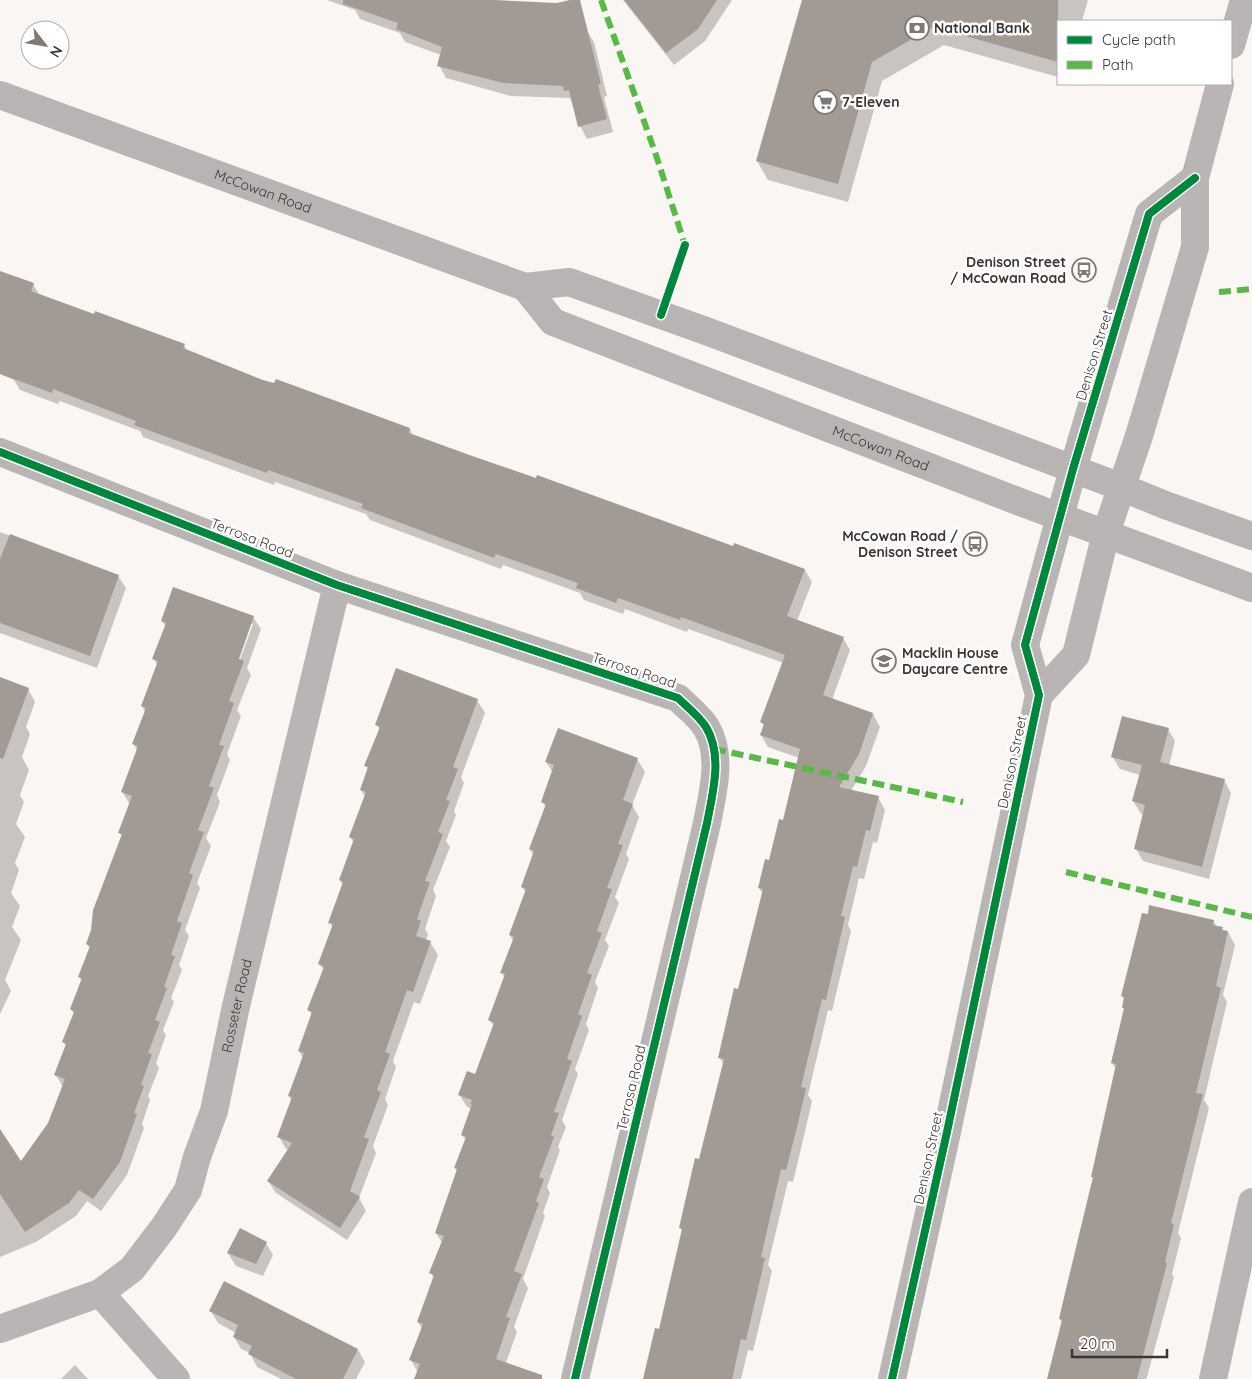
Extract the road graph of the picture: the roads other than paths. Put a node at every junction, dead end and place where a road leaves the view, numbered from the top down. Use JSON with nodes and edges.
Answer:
{"nodes":[{"id":1,"x":1244,"y":0,"type":"edge"},
{"id":2,"x":1232,"y":42,"type":"edge"},
{"id":3,"x":1220,"y":85,"type":"edge"},
{"id":4,"x":0,"y":95,"type":"edge"},
{"id":5,"x":1195,"y":178,"type":"junction"},
{"id":6,"x":525,"y":287,"type":"junction"},
{"id":7,"x":0,"y":452,"type":"edge"},
{"id":8,"x":1073,"y":469,"type":"junction"},
{"id":9,"x":1122,"y":487,"type":"junction"},
{"id":10,"x":1060,"y":517,"type":"junction"},
{"id":11,"x":1106,"y":533,"type":"junction"},
{"id":12,"x":1252,"y":536,"type":"edge"},
{"id":13,"x":337,"y":585,"type":"junction"},
{"id":14,"x":1252,"y":588,"type":"edge"},
{"id":15,"x":1039,"y":695,"type":"junction"},
{"id":16,"x":1252,"y":1202,"type":"edge"},
{"id":17,"x":100,"y":1293,"type":"junction"},
{"id":18,"x":0,"y":1329,"type":"edge"},
{"id":19,"x":176,"y":1379,"type":"edge"},
{"id":20,"x":575,"y":1379,"type":"edge"},
{"id":21,"x":892,"y":1379,"type":"edge"},
{"id":22,"x":1213,"y":1379,"type":"edge"}],
"edges":[{"from":1,"to":2,"type":"street"},
{"from":3,"to":5,"type":"street"},
{"from":4,"to":6,"type":"main road","name":"McCowan Road"},
{"from":5,"to":8,"type":"street","name":"Denison Street"},
{"from":5,"to":9,"type":"street"},
{"from":6,"to":8,"type":"main road","name":"McCowan Road"},
{"from":6,"to":10,"type":"main road","name":"McCowan Road"},
{"from":7,"to":13,"type":"street","name":"Terrosa Road"},
{"from":8,"to":9,"type":"main road","name":"McCowan Road"},
{"from":8,"to":10,"type":"street","name":"Denison Street"},
{"from":9,"to":11,"type":"street"},
{"from":9,"to":12,"type":"main road","name":"McCowan Road"},
{"from":10,"to":11,"type":"main road","name":"McCowan Road"},
{"from":10,"to":15,"type":"street","name":"Denison Street"},
{"from":11,"to":14,"type":"main road","name":"McCowan Road"},
{"from":11,"to":15,"type":"street"},
{"from":13,"to":17,"type":"street","name":"Rosseter Road"},
{"from":13,"to":20,"type":"street","name":"Terrosa Road"},
{"from":15,"to":21,"type":"street","name":"Denison Street"},
{"from":16,"to":22,"type":"street"},
{"from":17,"to":18,"type":"street","name":"Rosseter Road"},
{"from":17,"to":19,"type":"street"}]}
